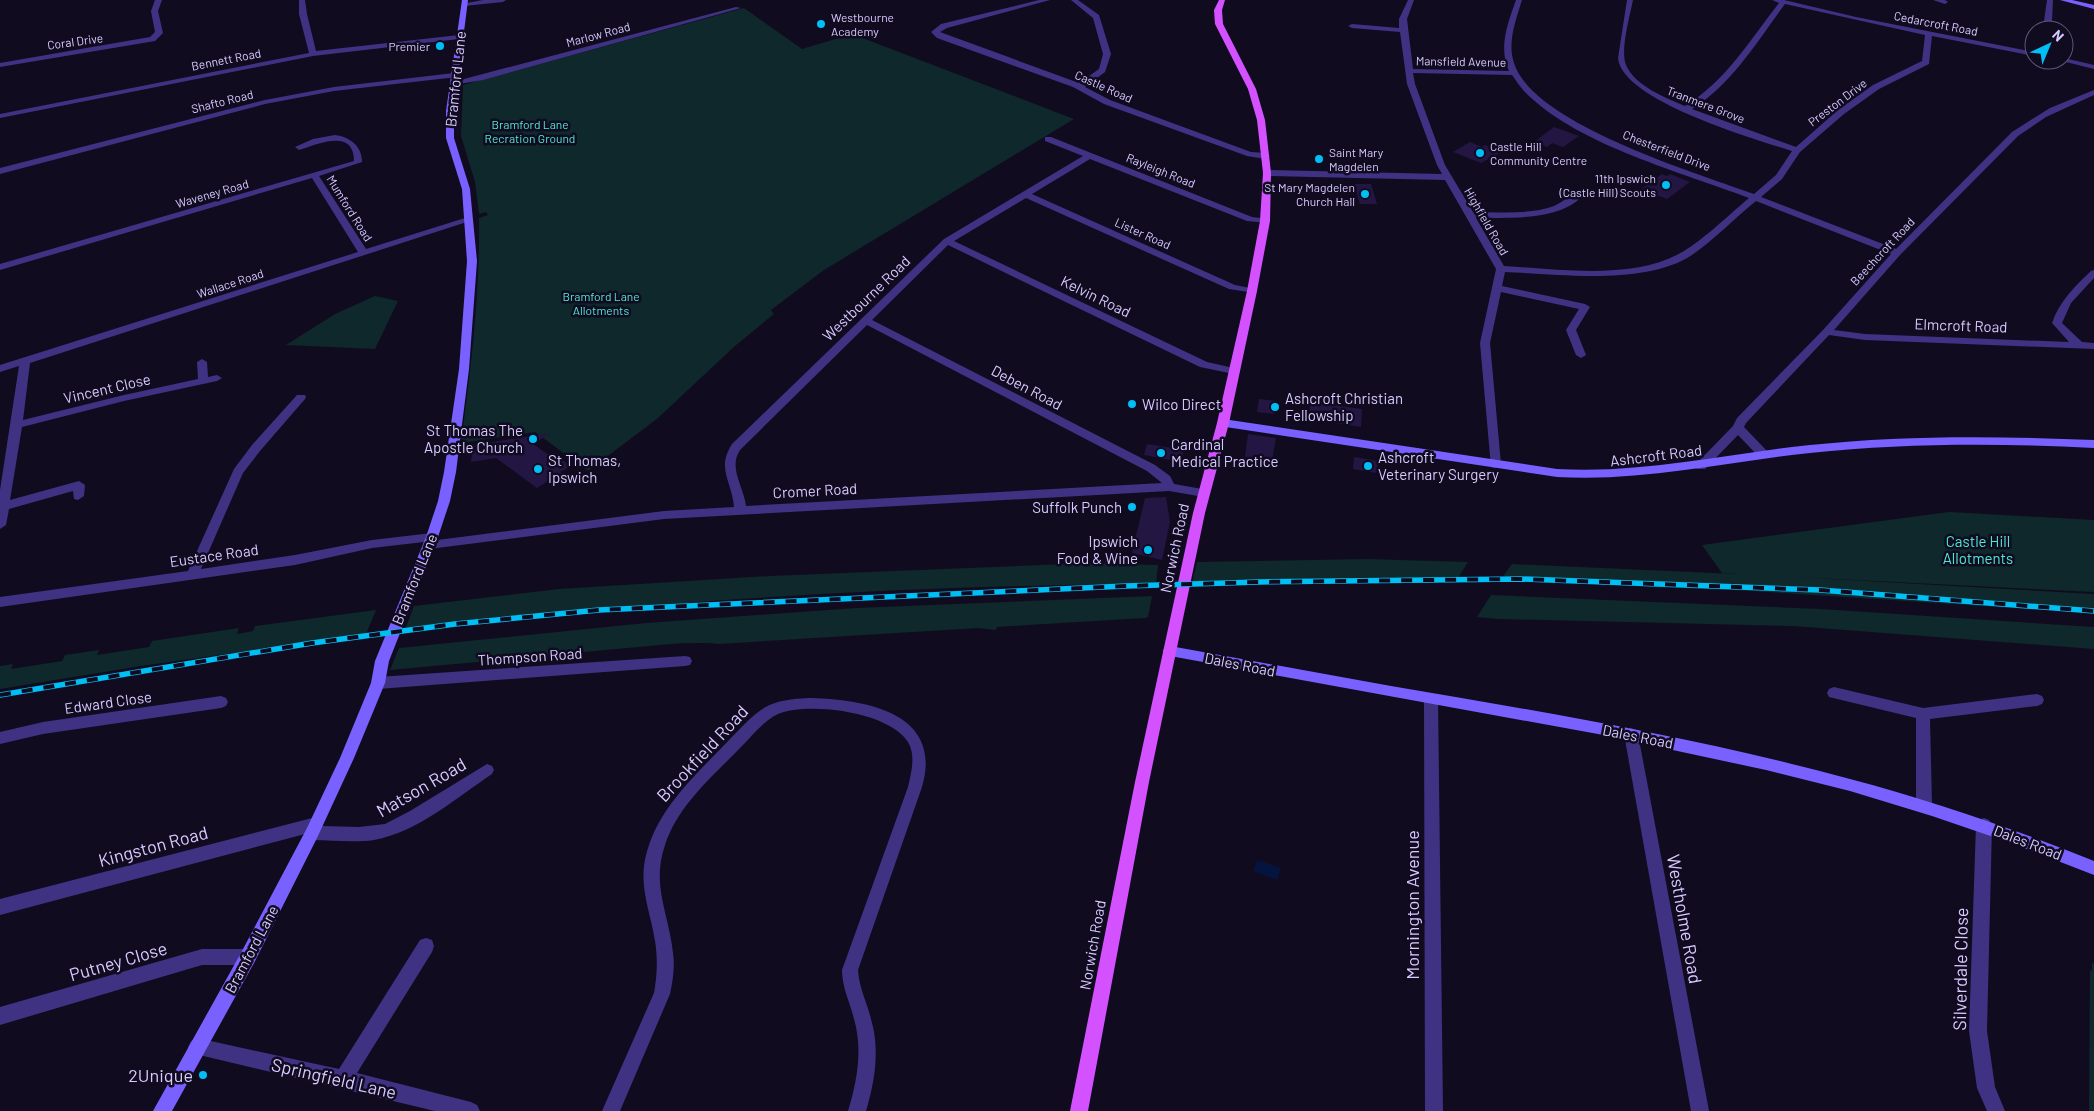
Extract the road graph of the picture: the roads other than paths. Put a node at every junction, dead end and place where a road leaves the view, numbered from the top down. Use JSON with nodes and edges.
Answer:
{"nodes":[{"id":1,"x":159,"y":0,"type":"edge"},
{"id":2,"x":302,"y":0,"type":"edge"},
{"id":3,"x":503,"y":0,"type":"edge"},
{"id":4,"x":730,"y":0,"type":"edge"},
{"id":5,"x":1048,"y":0,"type":"edge"},
{"id":6,"x":1074,"y":0,"type":"edge"},
{"id":7,"x":1222,"y":0,"type":"edge"},
{"id":8,"x":1411,"y":0,"type":"edge"},
{"id":9,"x":1519,"y":0,"type":"edge"},
{"id":10,"x":1630,"y":0,"type":"edge"},
{"id":11,"x":1775,"y":0,"type":"edge"},
{"id":12,"x":2050,"y":0,"type":"edge"},
{"id":13,"x":2063,"y":0,"type":"edge"},
{"id":14,"x":464,"y":2,"type":"edge"},
{"id":15,"x":1783,"y":2,"type":"junction"},
{"id":16,"x":2094,"y":7,"type":"edge"},
{"id":17,"x":2048,"y":20,"type":"dead end"},
{"id":18,"x":1352,"y":26,"type":"dead end"},
{"id":19,"x":1403,"y":30,"type":"junction"},
{"id":20,"x":1929,"y":32,"type":"junction"},
{"id":21,"x":459,"y":37,"type":"junction"},
{"id":22,"x":2024,"y":52,"type":"edge"},
{"id":23,"x":313,"y":54,"type":"junction"},
{"id":24,"x":2074,"y":63,"type":"edge"},
{"id":25,"x":0,"y":65,"type":"edge"},
{"id":26,"x":2094,"y":67,"type":"edge"},
{"id":27,"x":1408,"y":71,"type":"junction"},
{"id":28,"x":1513,"y":73,"type":"junction"},
{"id":29,"x":453,"y":79,"type":"junction"},
{"id":30,"x":1079,"y":87,"type":"junction"},
{"id":31,"x":2094,"y":92,"type":"edge"},
{"id":32,"x":1685,"y":110,"type":"junction"},
{"id":33,"x":0,"y":116,"type":"edge"},
{"id":34,"x":1048,"y":139,"type":"dead end"},
{"id":35,"x":299,"y":147,"type":"dead end"},
{"id":36,"x":1797,"y":150,"type":"junction"},
{"id":37,"x":1090,"y":155,"type":"junction"},
{"id":38,"x":1266,"y":156,"type":"junction"},
{"id":39,"x":0,"y":172,"type":"edge"},
{"id":40,"x":1267,"y":173,"type":"junction"},
{"id":41,"x":315,"y":176,"type":"junction"},
{"id":42,"x":1448,"y":177,"type":"junction"},
{"id":43,"x":1025,"y":194,"type":"junction"},
{"id":44,"x":1581,"y":194,"type":"dead end"},
{"id":45,"x":1754,"y":197,"type":"junction"},
{"id":46,"x":1469,"y":215,"type":"junction"},
{"id":47,"x":468,"y":220,"type":"junction"},
{"id":48,"x":1265,"y":221,"type":"junction"},
{"id":49,"x":947,"y":241,"type":"junction"},
{"id":50,"x":364,"y":253,"type":"junction"},
{"id":51,"x":1897,"y":253,"type":"junction"},
{"id":52,"x":0,"y":267,"type":"edge"},
{"id":53,"x":1501,"y":269,"type":"junction"},
{"id":54,"x":2094,"y":272,"type":"edge"},
{"id":55,"x":1496,"y":288,"type":"junction"},
{"id":56,"x":1252,"y":291,"type":"junction"},
{"id":57,"x":865,"y":320,"type":"junction"},
{"id":58,"x":1827,"y":332,"type":"junction"},
{"id":59,"x":2080,"y":345,"type":"junction"},
{"id":60,"x":2094,"y":346,"type":"edge"},
{"id":61,"x":1581,"y":355,"type":"dead end"},
{"id":62,"x":25,"y":361,"type":"junction"},
{"id":63,"x":202,"y":362,"type":"dead end"},
{"id":64,"x":0,"y":369,"type":"edge"},
{"id":65,"x":1234,"y":371,"type":"junction"},
{"id":66,"x":217,"y":378,"type":"dead end"},
{"id":67,"x":203,"y":381,"type":"junction"},
{"id":68,"x":302,"y":397,"type":"dead end"},
{"id":69,"x":1223,"y":423,"type":"junction"},
{"id":70,"x":17,"y":425,"type":"junction"},
{"id":71,"x":1738,"y":428,"type":"junction"},
{"id":72,"x":2094,"y":444,"type":"edge"},
{"id":73,"x":1764,"y":455,"type":"junction"},
{"id":74,"x":1495,"y":464,"type":"junction"},
{"id":75,"x":1701,"y":466,"type":"junction"},
{"id":76,"x":1169,"y":487,"type":"junction"},
{"id":77,"x":1204,"y":493,"type":"junction"},
{"id":78,"x":78,"y":496,"type":"dead end"},
{"id":79,"x":1,"y":507,"type":"edge"},
{"id":80,"x":740,"y":510,"type":"junction"},
{"id":81,"x":0,"y":525,"type":"edge"},
{"id":82,"x":430,"y":541,"type":"junction"},
{"id":83,"x":192,"y":575,"type":"junction"},
{"id":84,"x":0,"y":602,"type":"edge"},
{"id":85,"x":1170,"y":651,"type":"junction"},
{"id":86,"x":685,"y":661,"type":"dead end"},
{"id":87,"x":378,"y":683,"type":"junction"},
{"id":88,"x":1834,"y":693,"type":"dead end"},
{"id":89,"x":1431,"y":699,"type":"junction"},
{"id":90,"x":2036,"y":700,"type":"dead end"},
{"id":91,"x":220,"y":702,"type":"dead end"},
{"id":92,"x":1923,"y":714,"type":"junction"},
{"id":93,"x":1631,"y":734,"type":"junction"},
{"id":94,"x":0,"y":738,"type":"edge"},
{"id":95,"x":487,"y":770,"type":"dead end"},
{"id":96,"x":1924,"y":806,"type":"junction"},
{"id":97,"x":1984,"y":825,"type":"junction"},
{"id":98,"x":314,"y":828,"type":"junction"},
{"id":99,"x":2094,"y":868,"type":"edge"},
{"id":100,"x":0,"y":907,"type":"edge"},
{"id":101,"x":426,"y":946,"type":"dead end"},
{"id":102,"x":248,"y":957,"type":"junction"},
{"id":103,"x":0,"y":1016,"type":"edge"},
{"id":104,"x":197,"y":1047,"type":"junction"},
{"id":105,"x":343,"y":1079,"type":"junction"},
{"id":106,"x":162,"y":1111,"type":"edge"},
{"id":107,"x":471,"y":1111,"type":"edge"},
{"id":108,"x":611,"y":1111,"type":"edge"},
{"id":109,"x":857,"y":1111,"type":"edge"},
{"id":110,"x":1080,"y":1111,"type":"edge"},
{"id":111,"x":1434,"y":1111,"type":"edge"},
{"id":112,"x":1700,"y":1111,"type":"edge"},
{"id":113,"x":1996,"y":1111,"type":"edge"}],
"edges":[{"from":1,"to":25,"type":"street","name":"Coral Drive"},
{"from":2,"to":23,"type":"street"},
{"from":3,"to":14,"type":"street"},
{"from":4,"to":29,"type":"street","name":"Marlow Road"},
{"from":5,"to":30,"type":"street","name":"Castle Road"},
{"from":6,"to":30,"type":"street"},
{"from":7,"to":38,"type":"main road","name":"Norwich Road"},
{"from":8,"to":19,"type":"street","name":"Highfield Road"},
{"from":9,"to":28,"type":"street","name":"Chesterfield Drive"},
{"from":10,"to":32,"type":"street","name":"Tranmere Grove"},
{"from":11,"to":15,"type":"street","name":"Cedarcroft Road"},
{"from":12,"to":17,"type":"street"},
{"from":13,"to":16,"type":"street"},
{"from":14,"to":21,"type":"street","name":"Bramford Lane"},
{"from":15,"to":20,"type":"street","name":"Cedarcroft Road"},
{"from":15,"to":32,"type":"street"},
{"from":18,"to":19,"type":"street"},
{"from":19,"to":27,"type":"street","name":"Highfield Road"},
{"from":20,"to":22,"type":"street","name":"Cedarcroft Road"},
{"from":20,"to":36,"type":"street","name":"Preston Drive"},
{"from":21,"to":23,"type":"street","name":"Bennett Road"},
{"from":21,"to":29,"type":"street","name":"Bramford Lane"},
{"from":23,"to":33,"type":"street","name":"Bennett Road"},
{"from":24,"to":26,"type":"street"},
{"from":27,"to":28,"type":"street","name":"Mansfield Avenue"},
{"from":27,"to":42,"type":"street","name":"Highfield Road"},
{"from":28,"to":45,"type":"street","name":"Chesterfield Drive"},
{"from":29,"to":39,"type":"street","name":"Shafto Road"},
{"from":29,"to":47,"type":"street","name":"Bramford Lane"},
{"from":30,"to":38,"type":"street","name":"Castle Road"},
{"from":31,"to":51,"type":"street","name":"Beechcroft Road"},
{"from":32,"to":36,"type":"street","name":"Tranmere Grove"},
{"from":34,"to":37,"type":"street","name":"Rayleigh Road"},
{"from":35,"to":41,"type":"street","name":"Waveney Road"},
{"from":36,"to":45,"type":"street","name":"Preston Drive"},
{"from":37,"to":43,"type":"street","name":"Westbourne Road"},
{"from":37,"to":48,"type":"street","name":"Rayleigh Road"},
{"from":38,"to":40,"type":"main road","name":"Norwich Road"},
{"from":40,"to":42,"type":"street"},
{"from":40,"to":48,"type":"main road","name":"Norwich Road"},
{"from":41,"to":50,"type":"street","name":"Mumford Road"},
{"from":41,"to":52,"type":"street","name":"Waveney Road"},
{"from":42,"to":46,"type":"street","name":"Highfield Road"},
{"from":43,"to":49,"type":"street","name":"Westbourne Road"},
{"from":43,"to":56,"type":"street","name":"Lister Road"},
{"from":44,"to":46,"type":"street"},
{"from":45,"to":51,"type":"street","name":"Chesterfield Drive"},
{"from":45,"to":53,"type":"street","name":"Preston Drive"},
{"from":46,"to":53,"type":"street","name":"Highfield Road"},
{"from":47,"to":50,"type":"street","name":"Wallace Road"},
{"from":47,"to":82,"type":"street","name":"Bramford Lane"},
{"from":48,"to":56,"type":"main road","name":"Norwich Road"},
{"from":49,"to":57,"type":"street","name":"Westbourne Road"},
{"from":49,"to":65,"type":"street","name":"Kelvin Road"},
{"from":50,"to":62,"type":"street","name":"Wallace Road"},
{"from":51,"to":58,"type":"street","name":"Beechcroft Road"},
{"from":53,"to":55,"type":"street","name":"Highfield Road"},
{"from":54,"to":59,"type":"street"},
{"from":55,"to":61,"type":"street"},
{"from":55,"to":74,"type":"street","name":"Highfield Road"},
{"from":56,"to":65,"type":"main road","name":"Norwich Road"},
{"from":57,"to":76,"type":"street","name":"Deben Road"},
{"from":57,"to":80,"type":"street","name":"Westbourne Road"},
{"from":58,"to":59,"type":"street","name":"Elmcroft Road"},
{"from":58,"to":71,"type":"street","name":"Beechcroft Road"},
{"from":59,"to":60,"type":"street","name":"Elmcroft Road"},
{"from":62,"to":64,"type":"street","name":"Wallace Road"},
{"from":62,"to":70,"type":"street"},
{"from":63,"to":67,"type":"street"},
{"from":65,"to":69,"type":"main road","name":"Norwich Road"},
{"from":66,"to":67,"type":"street","name":"Vincent Close"},
{"from":67,"to":70,"type":"street","name":"Vincent Close"},
{"from":68,"to":83,"type":"street"},
{"from":69,"to":74,"type":"street","name":"Ashcroft Road"},
{"from":69,"to":77,"type":"main road","name":"Norwich Road"},
{"from":70,"to":79,"type":"street"},
{"from":71,"to":73,"type":"street"},
{"from":71,"to":75,"type":"street","name":"Beechcroft Road"},
{"from":72,"to":73,"type":"street","name":"Ashcroft Road"},
{"from":73,"to":75,"type":"street","name":"Ashcroft Road"},
{"from":74,"to":75,"type":"street","name":"Ashcroft Road"},
{"from":76,"to":77,"type":"street","name":"Cromer Road"},
{"from":76,"to":80,"type":"street","name":"Cromer Road"},
{"from":77,"to":85,"type":"main road","name":"Norwich Road"},
{"from":78,"to":79,"type":"street"},
{"from":79,"to":81,"type":"street"},
{"from":80,"to":82,"type":"street","name":"Cromer Road"},
{"from":82,"to":83,"type":"street","name":"Eustace Road"},
{"from":82,"to":87,"type":"street","name":"Bramford Lane"},
{"from":83,"to":84,"type":"street","name":"Eustace Road"},
{"from":85,"to":89,"type":"street","name":"Dales Road"},
{"from":85,"to":110,"type":"main road","name":"Norwich Road"},
{"from":86,"to":87,"type":"street","name":"Thompson Road"},
{"from":87,"to":98,"type":"street","name":"Bramford Lane"},
{"from":88,"to":92,"type":"street"},
{"from":89,"to":93,"type":"street","name":"Dales Road"},
{"from":89,"to":111,"type":"street","name":"Mornington Avenue"},
{"from":90,"to":92,"type":"street"},
{"from":91,"to":94,"type":"street","name":"Edward Close"},
{"from":92,"to":96,"type":"street"},
{"from":93,"to":96,"type":"street","name":"Dales Road"},
{"from":93,"to":112,"type":"street","name":"Westholme Road"},
{"from":95,"to":98,"type":"street","name":"Matson Road"},
{"from":96,"to":97,"type":"street","name":"Dales Road"},
{"from":97,"to":99,"type":"street","name":"Dales Road"},
{"from":97,"to":113,"type":"street","name":"Silverdale Close"},
{"from":98,"to":100,"type":"street","name":"Kingston Road"},
{"from":98,"to":102,"type":"street","name":"Bramford Lane"},
{"from":101,"to":105,"type":"street"},
{"from":102,"to":103,"type":"street","name":"Putney Close"},
{"from":102,"to":104,"type":"street","name":"Bramford Lane"},
{"from":104,"to":105,"type":"street","name":"Springfield Lane"},
{"from":104,"to":106,"type":"street","name":"Bramford Lane"},
{"from":105,"to":107,"type":"street","name":"Springfield Lane"},
{"from":108,"to":109,"type":"street","name":"Brookfield Road"}]}
